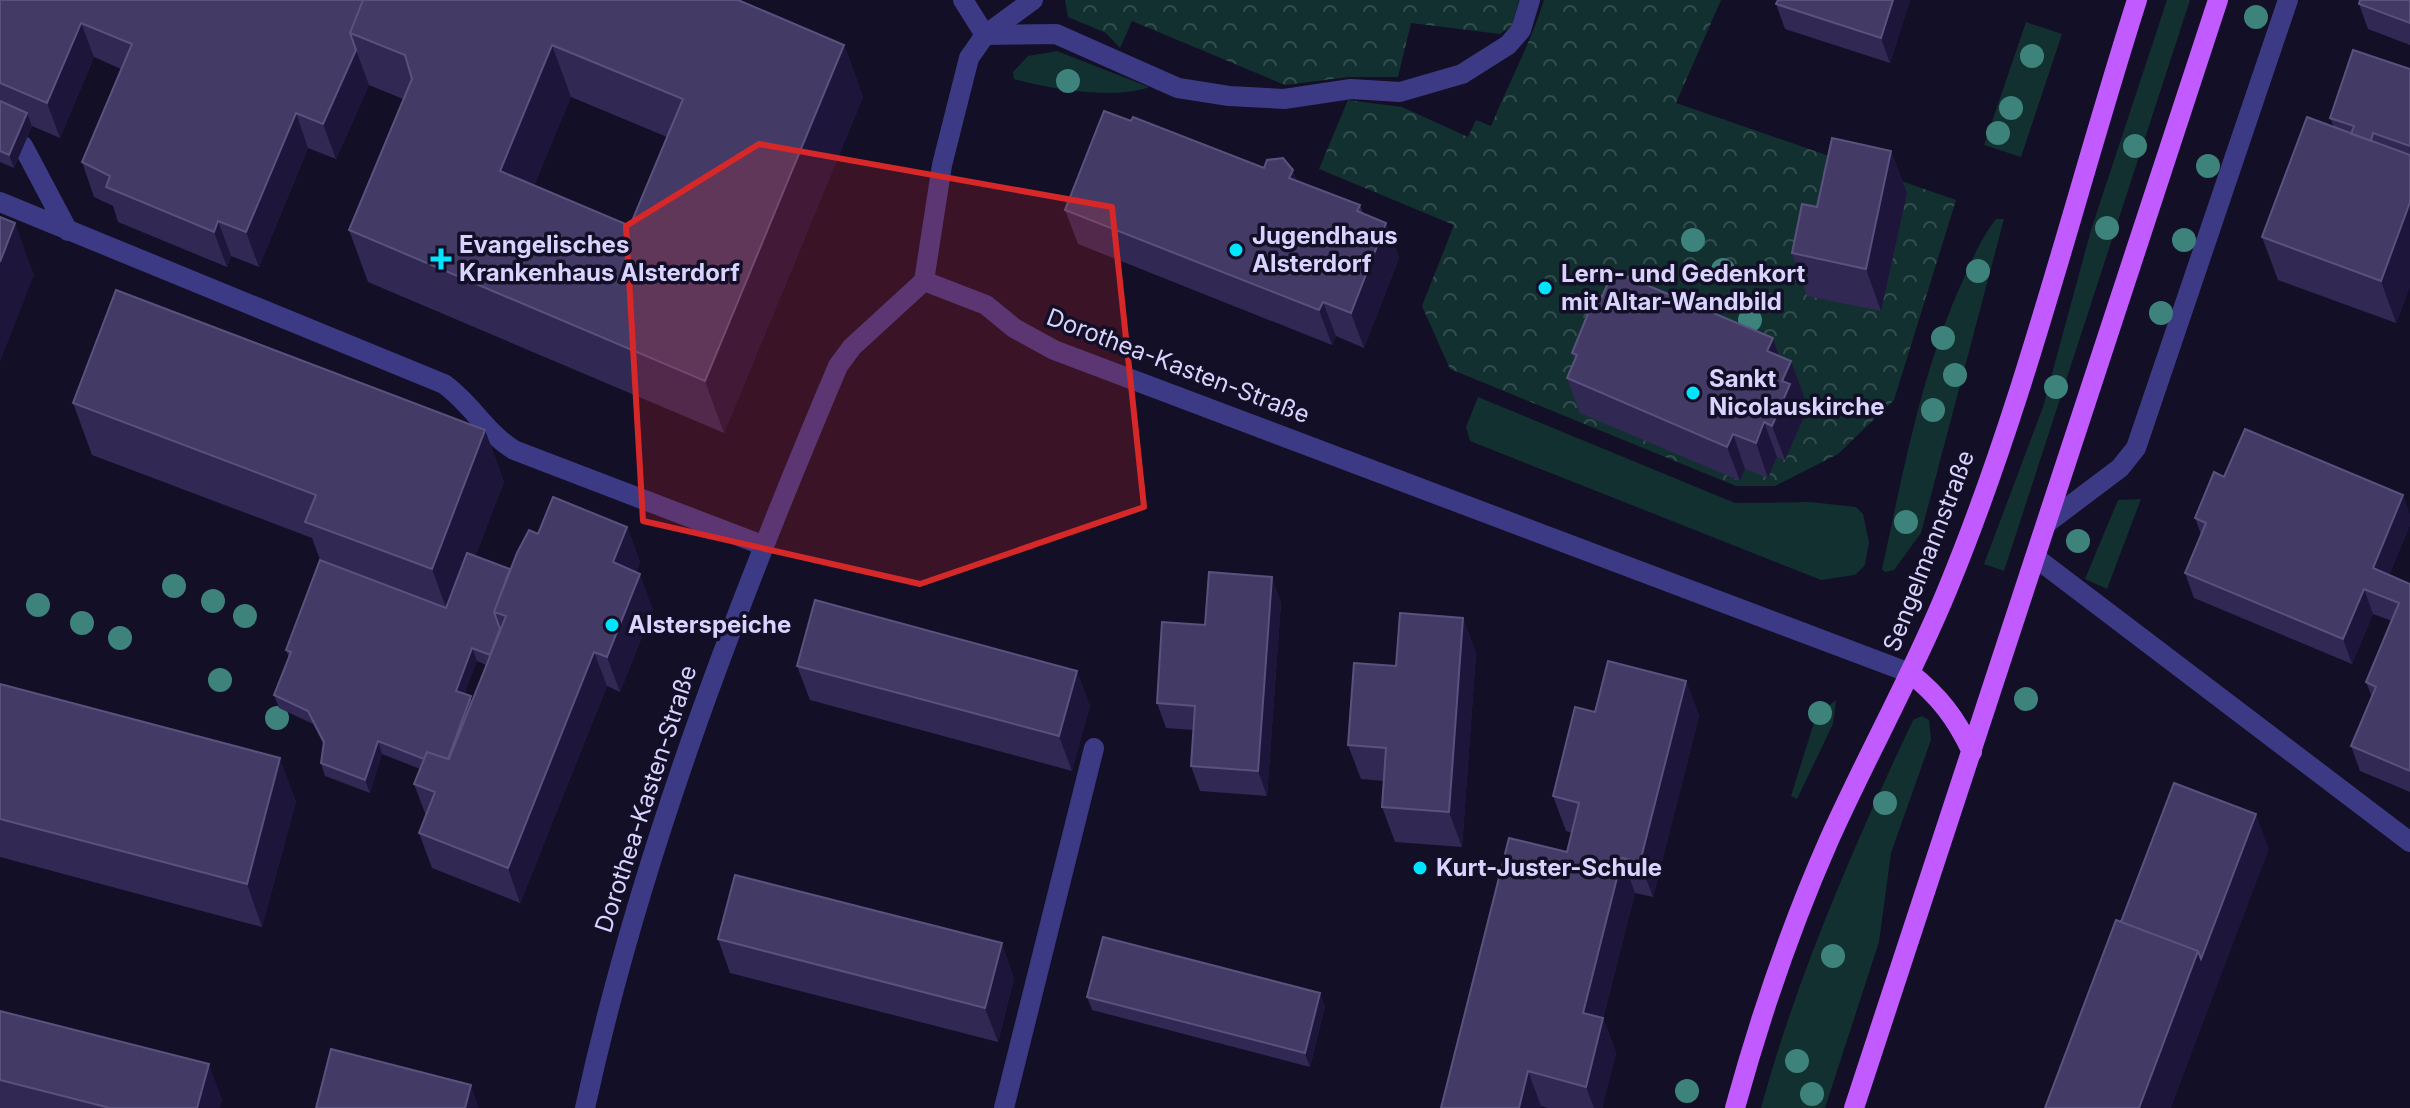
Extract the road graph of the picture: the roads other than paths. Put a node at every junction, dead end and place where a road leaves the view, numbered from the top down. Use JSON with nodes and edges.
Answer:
{"nodes":[{"id":1,"x":963,"y":0,"type":"edge"},
{"id":2,"x":1033,"y":0,"type":"edge"},
{"id":3,"x":1530,"y":0,"type":"edge"},
{"id":4,"x":2137,"y":0,"type":"edge"},
{"id":5,"x":2218,"y":0,"type":"edge"},
{"id":6,"x":2288,"y":0,"type":"edge"},
{"id":7,"x":985,"y":35,"type":"junction"},
{"id":8,"x":23,"y":146,"type":"dead end"},
{"id":9,"x":0,"y":202,"type":"edge"},
{"id":10,"x":68,"y":231,"type":"junction"},
{"id":11,"x":924,"y":281,"type":"junction"},
{"id":12,"x":2047,"y":523,"type":"junction"},
{"id":13,"x":762,"y":545,"type":"junction"},
{"id":14,"x":2036,"y":558,"type":"junction"},
{"id":15,"x":1910,"y":673,"type":"junction"},
{"id":16,"x":1094,"y":748,"type":"dead end"},
{"id":17,"x":1972,"y":752,"type":"junction"},
{"id":18,"x":2410,"y":842,"type":"edge"},
{"id":19,"x":585,"y":1108,"type":"edge"},
{"id":20,"x":1004,"y":1108,"type":"edge"},
{"id":21,"x":1735,"y":1108,"type":"edge"},
{"id":22,"x":1854,"y":1108,"type":"edge"}],
"edges":[{"from":1,"to":7,"type":"street"},
{"from":2,"to":7,"type":"street"},
{"from":3,"to":7,"type":"street"},
{"from":4,"to":15,"type":"main road","name":"Sengelmannstraße"},
{"from":5,"to":12,"type":"main road"},
{"from":6,"to":12,"type":"street"},
{"from":7,"to":11,"type":"street"},
{"from":8,"to":10,"type":"street"},
{"from":9,"to":10,"type":"street"},
{"from":10,"to":13,"type":"street"},
{"from":11,"to":13,"type":"street","name":"Dorothea-Kasten-Straße"},
{"from":11,"to":15,"type":"street","name":"Dorothea-Kasten-Straße"},
{"from":12,"to":14,"type":"main road"},
{"from":13,"to":19,"type":"street","name":"Dorothea-Kasten-Straße"},
{"from":14,"to":17,"type":"main road"},
{"from":14,"to":18,"type":"street"},
{"from":15,"to":17,"type":"main road"},
{"from":15,"to":21,"type":"main road","name":"Sengelmannstraße"},
{"from":16,"to":20,"type":"street"},
{"from":17,"to":22,"type":"main road"}]}
